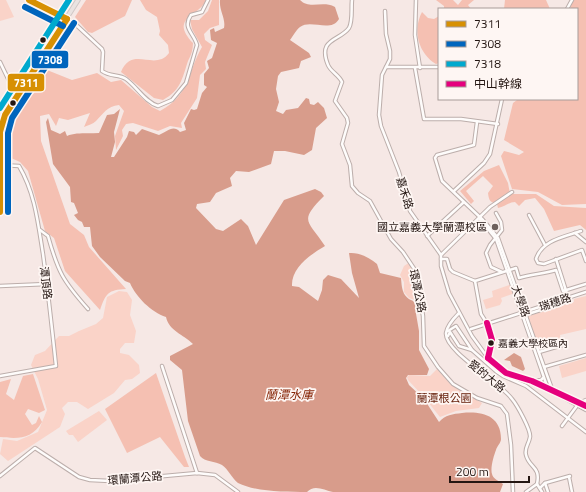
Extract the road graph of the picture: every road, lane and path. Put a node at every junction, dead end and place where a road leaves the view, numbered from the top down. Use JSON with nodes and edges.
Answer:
{"nodes":[{"id":1,"x":29,"y":0,"type":"edge"},
{"id":2,"x":78,"y":0,"type":"edge"},
{"id":3,"x":208,"y":0,"type":"edge"},
{"id":4,"x":352,"y":0,"type":"edge"},
{"id":5,"x":416,"y":0,"type":"edge"},
{"id":6,"x":385,"y":11,"type":"dead end"},
{"id":7,"x":67,"y":19,"type":"junction"},
{"id":8,"x":0,"y":62,"type":"edge"},
{"id":9,"x":386,"y":67,"type":"junction"},
{"id":10,"x":438,"y":67,"type":"edge"},
{"id":11,"x":415,"y":68,"type":"junction"},
{"id":12,"x":420,"y":68,"type":"junction"},
{"id":13,"x":18,"y":93,"type":"junction"},
{"id":14,"x":502,"y":100,"type":"edge"},
{"id":15,"x":477,"y":122,"type":"junction"},
{"id":16,"x":498,"y":124,"type":"junction"},
{"id":17,"x":1,"y":165,"type":"junction"},
{"id":18,"x":454,"y":191,"type":"junction"},
{"id":19,"x":512,"y":192,"type":"dead end"},
{"id":20,"x":464,"y":202,"type":"junction"},
{"id":21,"x":0,"y":212,"type":"edge"},
{"id":22,"x":496,"y":213,"type":"dead end"},
{"id":23,"x":529,"y":215,"type":"dead end"},
{"id":24,"x":480,"y":218,"type":"junction"},
{"id":25,"x":39,"y":230,"type":"junction"},
{"id":26,"x":581,"y":231,"type":"dead end"},
{"id":27,"x":575,"y":233,"type":"junction"},
{"id":28,"x":427,"y":236,"type":"junction"},
{"id":29,"x":497,"y":238,"type":"junction"},
{"id":30,"x":586,"y":242,"type":"edge"},
{"id":31,"x":545,"y":245,"type":"junction"},
{"id":32,"x":441,"y":257,"type":"junction"},
{"id":33,"x":556,"y":260,"type":"junction"},
{"id":34,"x":586,"y":261,"type":"edge"},
{"id":35,"x":508,"y":270,"type":"junction"},
{"id":36,"x":503,"y":272,"type":"junction"},
{"id":37,"x":475,"y":281,"type":"junction"},
{"id":38,"x":47,"y":284,"type":"junction"},
{"id":39,"x":586,"y":284,"type":"edge"},
{"id":40,"x":0,"y":286,"type":"edge"},
{"id":41,"x":566,"y":290,"type":"junction"},
{"id":42,"x":586,"y":292,"type":"edge"},
{"id":43,"x":568,"y":297,"type":"junction"},
{"id":44,"x":88,"y":309,"type":"dead end"},
{"id":45,"x":459,"y":313,"type":"junction"},
{"id":46,"x":524,"y":313,"type":"junction"},
{"id":47,"x":487,"y":323,"type":"junction"},
{"id":48,"x":471,"y":329,"type":"dead end"},
{"id":49,"x":446,"y":333,"type":"junction"},
{"id":50,"x":447,"y":338,"type":"junction"},
{"id":51,"x":566,"y":344,"type":"dead end"},
{"id":52,"x":472,"y":350,"type":"junction"},
{"id":53,"x":539,"y":352,"type":"junction"},
{"id":54,"x":586,"y":355,"type":"edge"},
{"id":55,"x":488,"y":358,"type":"junction"},
{"id":56,"x":162,"y":366,"type":"dead end"},
{"id":57,"x":544,"y":367,"type":"junction"},
{"id":58,"x":0,"y":376,"type":"edge"},
{"id":59,"x":544,"y":377,"type":"junction"},
{"id":60,"x":532,"y":381,"type":"junction"},
{"id":61,"x":548,"y":389,"type":"junction"},
{"id":62,"x":552,"y":389,"type":"junction"},
{"id":63,"x":586,"y":400,"type":"edge"},
{"id":64,"x":578,"y":404,"type":"junction"},
{"id":65,"x":586,"y":406,"type":"edge"},
{"id":66,"x":586,"y":410,"type":"edge"},
{"id":67,"x":569,"y":417,"type":"junction"},
{"id":68,"x":562,"y":426,"type":"dead end"},
{"id":69,"x":586,"y":432,"type":"edge"},
{"id":70,"x":197,"y":473,"type":"junction"},
{"id":71,"x":0,"y":476,"type":"edge"},
{"id":72,"x":545,"y":483,"type":"junction"},
{"id":73,"x":537,"y":484,"type":"junction"},
{"id":74,"x":540,"y":488,"type":"junction"},
{"id":75,"x":238,"y":492,"type":"edge"},
{"id":76,"x":513,"y":492,"type":"edge"},
{"id":77,"x":526,"y":492,"type":"edge"},
{"id":78,"x":542,"y":492,"type":"edge"},
{"id":79,"x":548,"y":492,"type":"edge"},
{"id":80,"x":572,"y":492,"type":"edge"}],
"edges":[{"from":1,"to":7,"type":"street"},
{"from":2,"to":7,"type":"main road"},
{"from":3,"to":7,"type":"street"},
{"from":4,"to":76,"type":"street","name":"環潭公路"},
{"from":5,"to":12,"type":"street"},
{"from":6,"to":9,"type":"street","name":"嘉禾路"},
{"from":7,"to":13,"type":"main road"},
{"from":8,"to":13,"type":"street"},
{"from":9,"to":11,"type":"street"},
{"from":9,"to":28,"type":"street","name":"嘉禾路"},
{"from":10,"to":12,"type":"street"},
{"from":11,"to":12,"type":"street"},
{"from":11,"to":15,"type":"street"},
{"from":13,"to":17,"type":"main road"},
{"from":14,"to":16,"type":"street"},
{"from":15,"to":16,"type":"street"},
{"from":15,"to":18,"type":"street"},
{"from":16,"to":18,"type":"street"},
{"from":17,"to":21,"type":"main road"},
{"from":17,"to":25,"type":"street","name":"潭頂路"},
{"from":18,"to":20,"type":"street"},
{"from":19,"to":24,"type":"street"},
{"from":20,"to":24,"type":"street"},
{"from":20,"to":28,"type":"street"},
{"from":22,"to":29,"type":"street"},
{"from":23,"to":31,"type":"street"},
{"from":24,"to":29,"type":"street"},
{"from":24,"to":32,"type":"street"},
{"from":25,"to":38,"type":"street","name":"潭頂路"},
{"from":25,"to":44,"type":"street"},
{"from":26,"to":27,"type":"street"},
{"from":27,"to":30,"type":"street"},
{"from":27,"to":31,"type":"street"},
{"from":28,"to":32,"type":"street","name":"嘉禾路"},
{"from":29,"to":35,"type":"street","name":"大學路"},
{"from":29,"to":36,"type":"street"},
{"from":31,"to":33,"type":"street"},
{"from":32,"to":37,"type":"street"},
{"from":32,"to":45,"type":"street","name":"嘉禾路"},
{"from":33,"to":34,"type":"street"},
{"from":33,"to":41,"type":"street"},
{"from":35,"to":36,"type":"street"},
{"from":35,"to":41,"type":"street"},
{"from":35,"to":46,"type":"street","name":"大學路"},
{"from":36,"to":37,"type":"street"},
{"from":37,"to":47,"type":"street"},
{"from":38,"to":40,"type":"street"},
{"from":38,"to":58,"type":"street","name":"潭頂路"},
{"from":39,"to":41,"type":"street"},
{"from":41,"to":43,"type":"street"},
{"from":42,"to":43,"type":"street","name":"瑞穗路"},
{"from":43,"to":46,"type":"street","name":"瑞穗路"},
{"from":45,"to":49,"type":"street"},
{"from":45,"to":55,"type":"street","name":"嘉禾路"},
{"from":46,"to":47,"type":"street","name":"瑞穗路"},
{"from":46,"to":53,"type":"street","name":"大學路"},
{"from":46,"to":59,"type":"street"},
{"from":47,"to":48,"type":"street","name":"瑞穗路"},
{"from":47,"to":55,"type":"street"},
{"from":49,"to":50,"type":"street","name":"愛的大路"},
{"from":49,"to":52,"type":"street"},
{"from":50,"to":52,"type":"street"},
{"from":50,"to":73,"type":"street","name":"愛的大路"},
{"from":51,"to":53,"type":"street"},
{"from":52,"to":67,"type":"street"},
{"from":53,"to":57,"type":"street","name":"大學路"},
{"from":54,"to":57,"type":"street"},
{"from":55,"to":60,"type":"street","name":"嘉禾路"},
{"from":56,"to":70,"type":"street"},
{"from":57,"to":62,"type":"street","name":"大學路"},
{"from":59,"to":60,"type":"street"},
{"from":59,"to":61,"type":"street"},
{"from":60,"to":61,"type":"street","name":"嘉禾路"},
{"from":61,"to":62,"type":"street","name":"嘉禾路"},
{"from":61,"to":64,"type":"street"},
{"from":62,"to":64,"type":"street"},
{"from":63,"to":64,"type":"street"},
{"from":64,"to":65,"type":"street"},
{"from":64,"to":66,"type":"street"},
{"from":64,"to":67,"type":"street"},
{"from":67,"to":68,"type":"street"},
{"from":67,"to":69,"type":"street"},
{"from":70,"to":71,"type":"street","name":"環蘭潭公路"},
{"from":70,"to":75,"type":"street","name":"環蘭潭公路"},
{"from":72,"to":74,"type":"street"},
{"from":72,"to":79,"type":"street"},
{"from":72,"to":80,"type":"street"},
{"from":73,"to":74,"type":"street"},
{"from":73,"to":77,"type":"street"},
{"from":74,"to":78,"type":"street"}]}
